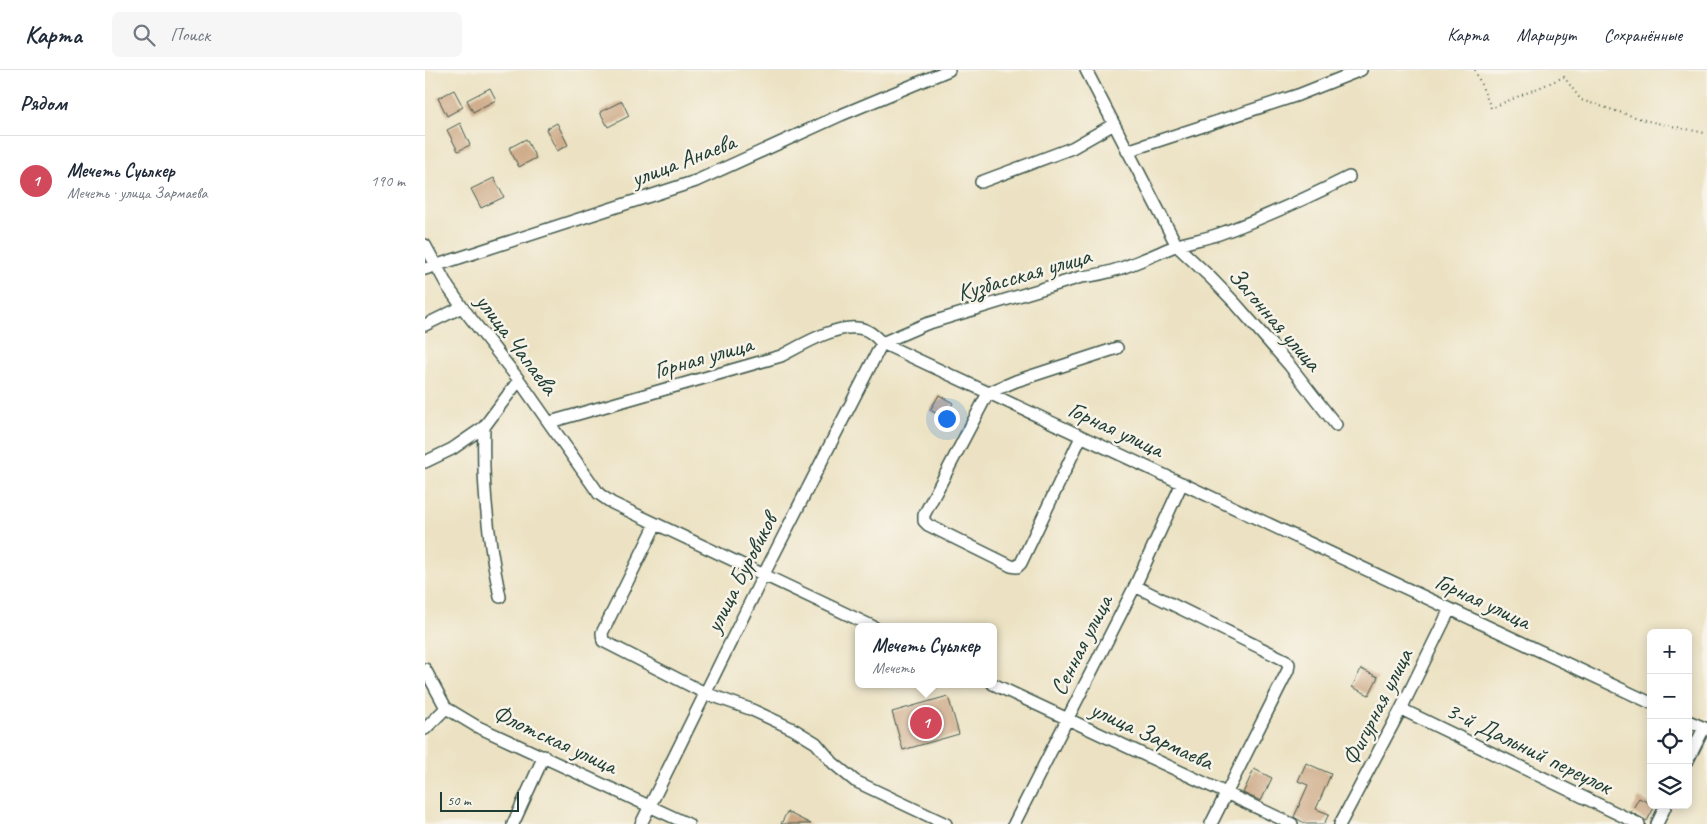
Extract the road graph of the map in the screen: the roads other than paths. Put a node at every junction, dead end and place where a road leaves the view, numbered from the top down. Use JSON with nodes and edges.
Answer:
{"nodes":[{"id":1,"x":949,"y":70,"type":"edge"},
{"id":2,"x":1086,"y":70,"type":"edge"},
{"id":3,"x":1361,"y":70,"type":"edge"},
{"id":4,"x":1114,"y":124,"type":"junction"},
{"id":5,"x":1127,"y":151,"type":"junction"},
{"id":6,"x":1349,"y":177,"type":"dead end"},
{"id":7,"x":981,"y":182,"type":"dead end"},
{"id":8,"x":425,"y":245,"type":"edge"},
{"id":9,"x":1177,"y":246,"type":"junction"},
{"id":10,"x":430,"y":268,"type":"edge"},
{"id":11,"x":462,"y":308,"type":"junction"},
{"id":12,"x":425,"y":324,"type":"edge"},
{"id":13,"x":882,"y":343,"type":"junction"},
{"id":14,"x":1117,"y":348,"type":"dead end"},
{"id":15,"x":519,"y":380,"type":"junction"},
{"id":16,"x":988,"y":393,"type":"junction"},
{"id":17,"x":550,"y":422,"type":"junction"},
{"id":18,"x":1336,"y":425,"type":"dead end"},
{"id":19,"x":484,"y":426,"type":"junction"},
{"id":20,"x":1081,"y":437,"type":"junction"},
{"id":21,"x":425,"y":462,"type":"edge"},
{"id":22,"x":1182,"y":483,"type":"junction"},
{"id":23,"x":656,"y":524,"type":"junction"},
{"id":24,"x":764,"y":574,"type":"junction"},
{"id":25,"x":1135,"y":586,"type":"junction"},
{"id":26,"x":500,"y":597,"type":"dead end"},
{"id":27,"x":1450,"y":609,"type":"junction"},
{"id":28,"x":866,"y":623,"type":"edge"},
{"id":29,"x":425,"y":669,"type":"edge"},
{"id":30,"x":997,"y":686,"type":"edge"},
{"id":31,"x":705,"y":692,"type":"junction"},
{"id":32,"x":1647,"y":701,"type":"edge"},
{"id":33,"x":446,"y":708,"type":"junction"},
{"id":34,"x":1401,"y":709,"type":"junction"},
{"id":35,"x":1067,"y":719,"type":"junction"},
{"id":36,"x":1692,"y":723,"type":"edge"},
{"id":37,"x":425,"y":729,"type":"edge"},
{"id":38,"x":1705,"y":729,"type":"edge"},
{"id":39,"x":1692,"y":753,"type":"edge"},
{"id":40,"x":544,"y":756,"type":"junction"},
{"id":41,"x":1227,"y":793,"type":"junction"},
{"id":42,"x":650,"y":806,"type":"junction"},
{"id":43,"x":1664,"y":809,"type":"edge"},
{"id":44,"x":513,"y":824,"type":"edge"},
{"id":45,"x":641,"y":824,"type":"edge"},
{"id":46,"x":688,"y":824,"type":"edge"},
{"id":47,"x":946,"y":824,"type":"edge"},
{"id":48,"x":1014,"y":824,"type":"edge"},
{"id":49,"x":1211,"y":824,"type":"edge"},
{"id":50,"x":1292,"y":824,"type":"edge"},
{"id":51,"x":1340,"y":824,"type":"edge"},
{"id":52,"x":1639,"y":824,"type":"edge"},
{"id":53,"x":1657,"y":824,"type":"edge"}],
"edges":[{"from":1,"to":10,"type":"street","name":"улица Анаева"},
{"from":2,"to":4,"type":"street","name":"Загонная улица"},
{"from":3,"to":5,"type":"street"},
{"from":4,"to":5,"type":"street","name":"Загонная улица"},
{"from":4,"to":7,"type":"street"},
{"from":5,"to":9,"type":"street","name":"Загонная улица"},
{"from":6,"to":9,"type":"street","name":"Кузбасская улица"},
{"from":8,"to":10,"type":"street","name":"улица Чапаева"},
{"from":9,"to":13,"type":"street","name":"Кузбасская улица"},
{"from":9,"to":18,"type":"street","name":"Загонная улица"},
{"from":10,"to":11,"type":"street","name":"улица Чапаева"},
{"from":11,"to":12,"type":"street"},
{"from":11,"to":15,"type":"street","name":"улица Чапаева"},
{"from":13,"to":16,"type":"street","name":"Горная улица"},
{"from":13,"to":17,"type":"street","name":"Горная улица"},
{"from":13,"to":24,"type":"street","name":"улица Буровиков"},
{"from":14,"to":16,"type":"street"},
{"from":15,"to":17,"type":"street","name":"улица Чапаева"},
{"from":15,"to":19,"type":"street"},
{"from":16,"to":20,"type":"street","name":"Горная улица"},
{"from":16,"to":20,"type":"street"},
{"from":17,"to":23,"type":"street","name":"улица Чапаева"},
{"from":19,"to":21,"type":"street"},
{"from":19,"to":26,"type":"street"},
{"from":20,"to":22,"type":"street","name":"Горная улица"},
{"from":22,"to":25,"type":"street","name":"Сенная улица"},
{"from":22,"to":27,"type":"street","name":"Горная улица"},
{"from":23,"to":24,"type":"street"},
{"from":23,"to":31,"type":"street"},
{"from":24,"to":28,"type":"street"},
{"from":24,"to":31,"type":"street","name":"улица Буровиков"},
{"from":25,"to":35,"type":"street","name":"Сенная улица"},
{"from":25,"to":41,"type":"street"},
{"from":27,"to":32,"type":"street","name":"Горная улица"},
{"from":27,"to":34,"type":"street","name":"Фигурная улица"},
{"from":29,"to":33,"type":"street"},
{"from":30,"to":35,"type":"street","name":"улица Зармаева"},
{"from":31,"to":42,"type":"street","name":"улица Буровиков"},
{"from":31,"to":47,"type":"street"},
{"from":33,"to":37,"type":"street"},
{"from":33,"to":40,"type":"street","name":"Флотская улица"},
{"from":34,"to":51,"type":"street","name":"Фигурная улица"},
{"from":34,"to":52,"type":"street","name":"3-й Дальний переулок"},
{"from":35,"to":41,"type":"street","name":"улица Зармаева"},
{"from":35,"to":48,"type":"street","name":"Сенная улица"},
{"from":36,"to":38,"type":"street"},
{"from":38,"to":39,"type":"street"},
{"from":40,"to":42,"type":"street","name":"Флотская улица"},
{"from":40,"to":44,"type":"street"},
{"from":41,"to":49,"type":"street"},
{"from":41,"to":50,"type":"street","name":"улица Зармаева"},
{"from":42,"to":45,"type":"street","name":"улица Буровиков"},
{"from":42,"to":46,"type":"street","name":"Флотская улица"},
{"from":43,"to":53,"type":"street"}]}
